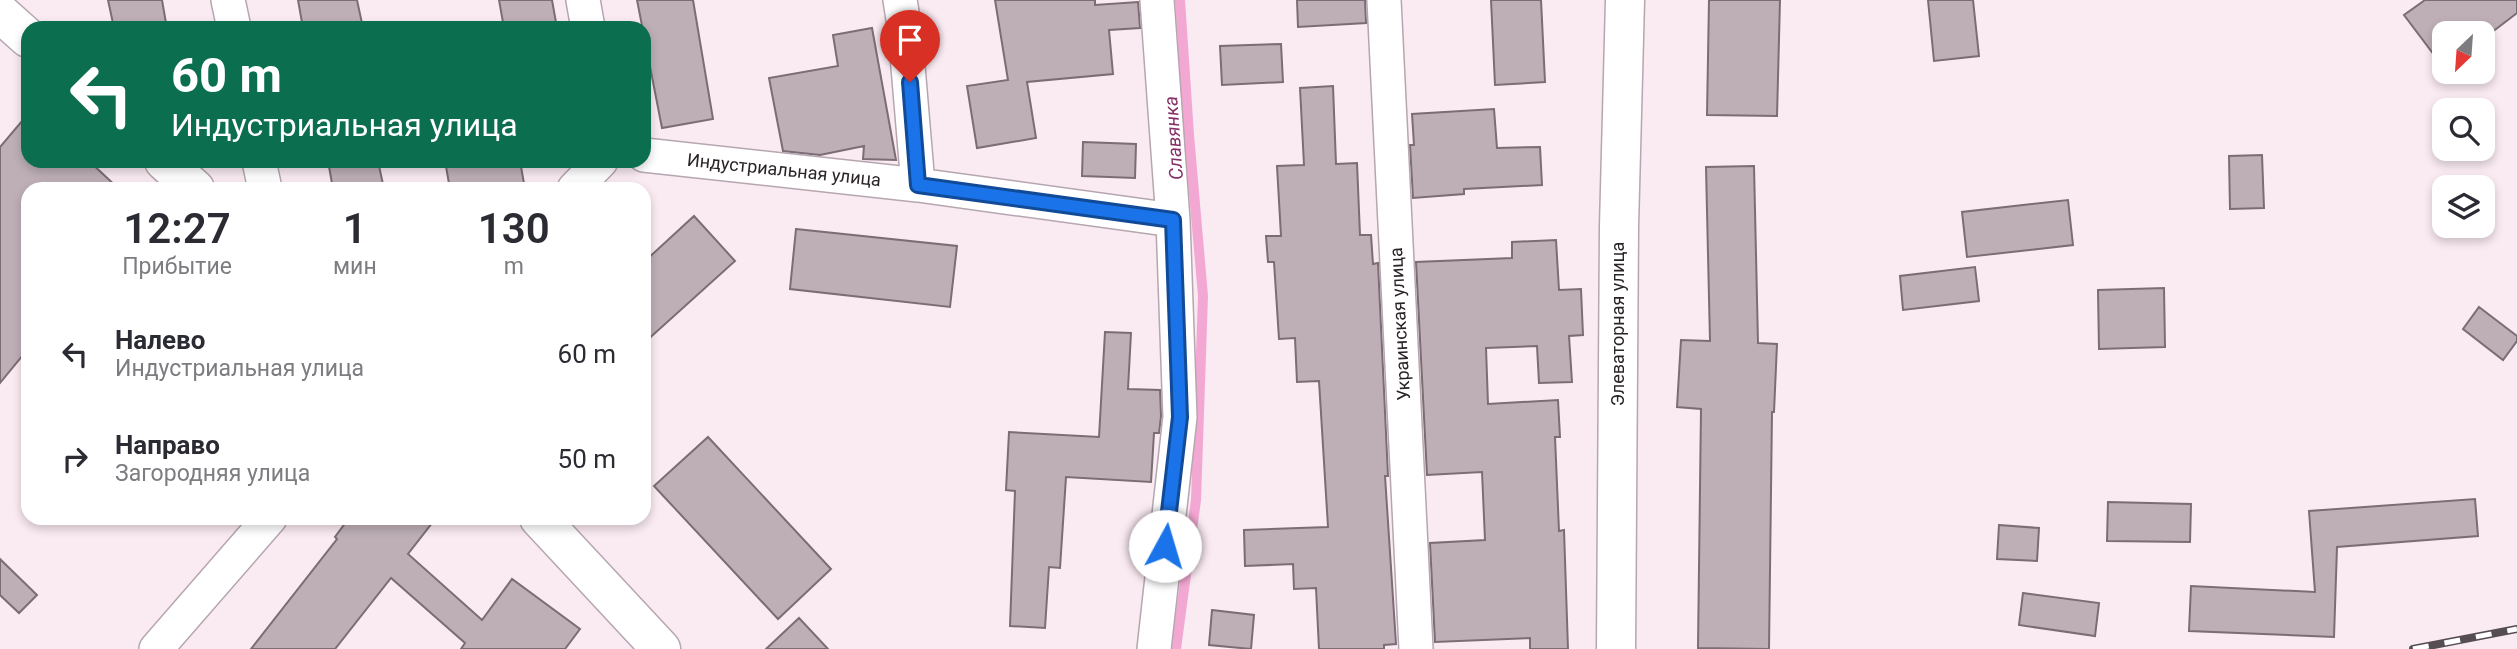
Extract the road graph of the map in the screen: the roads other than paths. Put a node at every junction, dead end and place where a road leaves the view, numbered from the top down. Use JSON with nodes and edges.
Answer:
{"nodes":[{"id":1,"x":228,"y":0,"type":"edge"},
{"id":2,"x":583,"y":0,"type":"edge"},
{"id":3,"x":900,"y":0,"type":"edge"},
{"id":4,"x":1157,"y":0,"type":"edge"},
{"id":5,"x":1384,"y":0,"type":"edge"},
{"id":6,"x":1625,"y":0,"type":"edge"},
{"id":7,"x":0,"y":13,"type":"edge"},
{"id":8,"x":232,"y":21,"type":"edge"},
{"id":9,"x":587,"y":21,"type":"edge"},
{"id":10,"x":21,"y":32,"type":"edge"},
{"id":11,"x":651,"y":156,"type":"edge"},
{"id":12,"x":172,"y":168,"type":"edge"},
{"id":13,"x":594,"y":168,"type":"edge"},
{"id":14,"x":187,"y":182,"type":"edge"},
{"id":15,"x":581,"y":182,"type":"edge"},
{"id":16,"x":918,"y":185,"type":"junction"},
{"id":17,"x":1173,"y":220,"type":"junction"},
{"id":18,"x":264,"y":525,"type":"edge"},
{"id":19,"x":546,"y":525,"type":"edge"},
{"id":20,"x":156,"y":649,"type":"edge"},
{"id":21,"x":661,"y":649,"type":"edge"},
{"id":22,"x":1154,"y":649,"type":"edge"},
{"id":23,"x":1416,"y":649,"type":"edge"},
{"id":24,"x":1616,"y":649,"type":"edge"}],
"edges":[{"from":1,"to":8,"type":"street"},
{"from":2,"to":9,"type":"street"},
{"from":3,"to":16,"type":"street"},
{"from":4,"to":17,"type":"street"},
{"from":5,"to":23,"type":"street","name":"Украинская улица"},
{"from":6,"to":24,"type":"main road","name":"Элеваторная улица"},
{"from":7,"to":10,"type":"main road"},
{"from":11,"to":16,"type":"street","name":"Индустриальная улица"},
{"from":12,"to":14,"type":"main road"},
{"from":13,"to":15,"type":"street"},
{"from":16,"to":17,"type":"street","name":"Индустриальная улица"},
{"from":17,"to":22,"type":"street"},
{"from":18,"to":20,"type":"street"},
{"from":19,"to":21,"type":"main road"}]}
